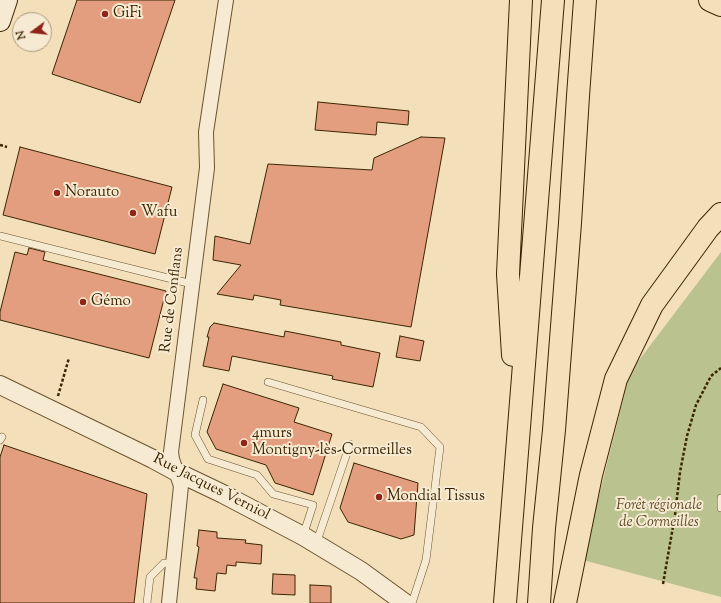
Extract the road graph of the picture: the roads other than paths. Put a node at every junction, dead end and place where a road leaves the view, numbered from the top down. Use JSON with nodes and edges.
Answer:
{"nodes":[{"id":1,"x":7,"y":0,"type":"edge"},
{"id":2,"x":226,"y":0,"type":"edge"},
{"id":3,"x":521,"y":0,"type":"edge"},
{"id":4,"x":553,"y":0,"type":"edge"},
{"id":5,"x":585,"y":0,"type":"edge"},
{"id":6,"x":710,"y":0,"type":"edge"},
{"id":7,"x":721,"y":5,"type":"edge"},
{"id":8,"x":0,"y":21,"type":"edge"},
{"id":9,"x":721,"y":214,"type":"edge"},
{"id":10,"x":0,"y":236,"type":"edge"},
{"id":11,"x":192,"y":284,"type":"junction"},
{"id":12,"x":268,"y":382,"type":"dead end"},
{"id":13,"x":2,"y":388,"type":"edge"},
{"id":14,"x":203,"y":400,"type":"dead end"},
{"id":15,"x":517,"y":432,"type":"junction"},
{"id":16,"x":350,"y":444,"type":"dead end"},
{"id":17,"x":176,"y":472,"type":"junction"},
{"id":18,"x":721,"y":498,"type":"edge"},
{"id":19,"x":721,"y":508,"type":"edge"},
{"id":20,"x":310,"y":540,"type":"junction"},
{"id":21,"x":173,"y":564,"type":"junction"},
{"id":22,"x":390,"y":597,"type":"edge"},
{"id":23,"x":147,"y":603,"type":"edge"},
{"id":24,"x":169,"y":603,"type":"edge"},
{"id":25,"x":405,"y":603,"type":"edge"},
{"id":26,"x":412,"y":603,"type":"edge"},
{"id":27,"x":505,"y":603,"type":"edge"},
{"id":28,"x":540,"y":603,"type":"edge"},
{"id":29,"x":565,"y":603,"type":"edge"}],
"edges":[{"from":1,"to":8,"type":"main road"},
{"from":2,"to":11,"type":"street","name":"Rue de Conflans"},
{"from":3,"to":15,"type":"highway"},
{"from":4,"to":15,"type":"highway"},
{"from":5,"to":28,"type":"highway"},
{"from":6,"to":7,"type":"highway"},
{"from":9,"to":29,"type":"highway"},
{"from":10,"to":11,"type":"lane"},
{"from":11,"to":17,"type":"street","name":"Rue de Conflans"},
{"from":12,"to":26,"type":"lane"},
{"from":13,"to":17,"type":"street","name":"Rue Jacques Verniol"},
{"from":14,"to":20,"type":"lane"},
{"from":15,"to":27,"type":"highway"},
{"from":16,"to":20,"type":"lane"},
{"from":17,"to":20,"type":"street","name":"Rue Jacques Verniol"},
{"from":17,"to":21,"type":"street","name":"Rue de Conflans"},
{"from":18,"to":19,"type":"lane"},
{"from":20,"to":22,"type":"street","name":"Rue Jacques Verniol"},
{"from":21,"to":23,"type":"lane"},
{"from":21,"to":24,"type":"street","name":"Rue de Conflans"},
{"from":22,"to":25,"type":"street","name":"Rue Jacques Verniol"}]}
